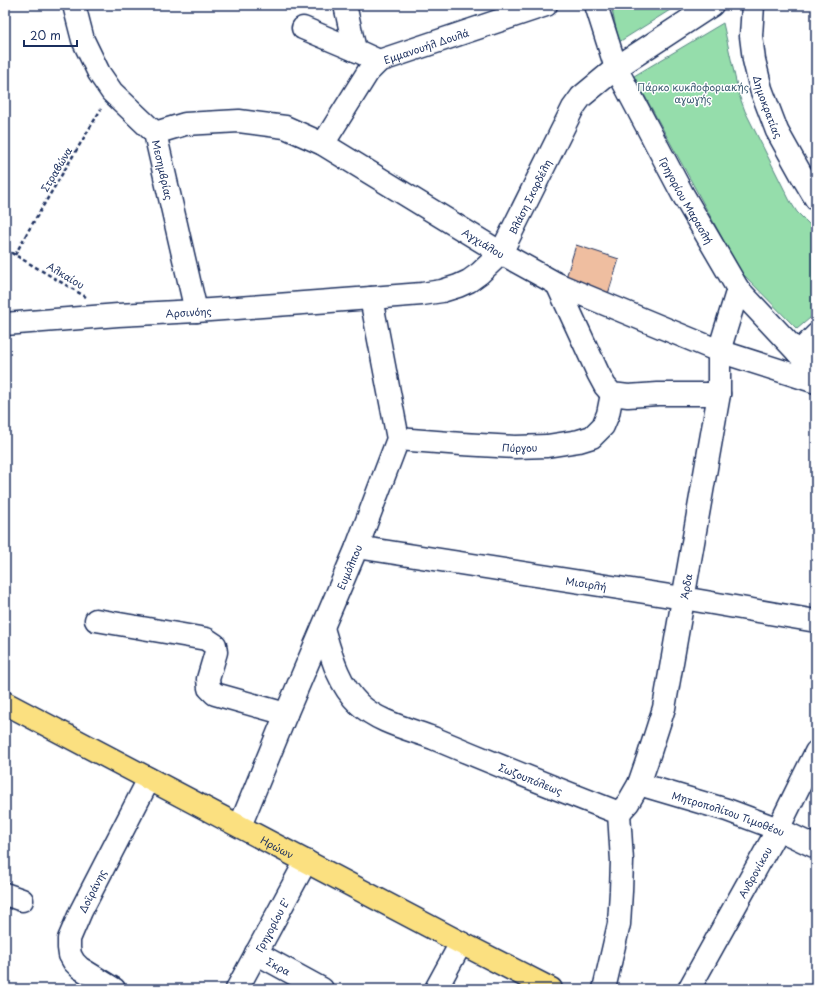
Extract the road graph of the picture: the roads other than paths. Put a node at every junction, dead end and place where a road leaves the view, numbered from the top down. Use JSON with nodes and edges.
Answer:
{"nodes":[{"id":1,"x":74,"y":5,"type":"edge"},
{"id":2,"x":345,"y":5,"type":"edge"},
{"id":3,"x":546,"y":5,"type":"edge"},
{"id":4,"x":596,"y":5,"type":"edge"},
{"id":5,"x":712,"y":5,"type":"edge"},
{"id":6,"x":753,"y":5,"type":"edge"},
{"id":7,"x":303,"y":28,"type":"dead end"},
{"id":8,"x":355,"y":50,"type":"junction"},
{"id":9,"x":379,"y":61,"type":"junction"},
{"id":10,"x":616,"y":68,"type":"junction"},
{"id":11,"x":155,"y":133,"type":"junction"},
{"id":12,"x":323,"y":144,"type":"junction"},
{"id":13,"x":816,"y":199,"type":"edge"},
{"id":14,"x":501,"y":253,"type":"junction"},
{"id":15,"x":557,"y":284,"type":"junction"},
{"id":16,"x":738,"y":289,"type":"junction"},
{"id":17,"x":371,"y":298,"type":"junction"},
{"id":18,"x":196,"y":311,"type":"junction"},
{"id":19,"x":5,"y":324,"type":"edge"},
{"id":20,"x":816,"y":335,"type":"edge"},
{"id":21,"x":719,"y":351,"type":"junction"},
{"id":22,"x":798,"y":353,"type":"junction"},
{"id":23,"x":816,"y":372,"type":"edge"},
{"id":24,"x":816,"y":382,"type":"edge"},
{"id":25,"x":612,"y":394,"type":"junction"},
{"id":26,"x":719,"y":394,"type":"junction"},
{"id":27,"x":398,"y":439,"type":"junction"},
{"id":28,"x":357,"y":547,"type":"junction"},
{"id":29,"x":683,"y":598,"type":"junction"},
{"id":30,"x":96,"y":620,"type":"dead end"},
{"id":31,"x":816,"y":621,"type":"edge"},
{"id":32,"x":323,"y":628,"type":"junction"},
{"id":33,"x":5,"y":702,"type":"edge"},
{"id":34,"x":286,"y":714,"type":"junction"},
{"id":35,"x":816,"y":752,"type":"edge"},
{"id":36,"x":149,"y":779,"type":"junction"},
{"id":37,"x":639,"y":784,"type":"junction"},
{"id":38,"x":619,"y":813,"type":"junction"},
{"id":39,"x":240,"y":826,"type":"junction"},
{"id":40,"x":778,"y":829,"type":"junction"},
{"id":41,"x":816,"y":847,"type":"edge"},
{"id":42,"x":306,"y":861,"type":"junction"},
{"id":43,"x":461,"y":943,"type":"junction"},
{"id":44,"x":256,"y":953,"type":"junction"},
{"id":45,"x":114,"y":989,"type":"edge"},
{"id":46,"x":237,"y":989,"type":"edge"},
{"id":47,"x":322,"y":989,"type":"edge"},
{"id":48,"x":436,"y":989,"type":"edge"},
{"id":49,"x":552,"y":989,"type":"edge"},
{"id":50,"x":604,"y":989,"type":"edge"},
{"id":51,"x":689,"y":989,"type":"edge"}],
"edges":[{"from":1,"to":11,"type":"street","name":"Μεσημβρίας"},
{"from":2,"to":8,"type":"street"},
{"from":3,"to":9,"type":"street","name":"Εμμανουήλ Δουλά"},
{"from":4,"to":10,"type":"street","name":"Γρηγορίου Μαρασλή"},
{"from":5,"to":10,"type":"street","name":"Βλάση Σκορδέλη"},
{"from":6,"to":13,"type":"street","name":"Δημοκρατίας"},
{"from":7,"to":8,"type":"street"},
{"from":8,"to":9,"type":"street"},
{"from":9,"to":12,"type":"street","name":"Εμμανουήλ Δουλά"},
{"from":10,"to":14,"type":"street","name":"Βλάση Σκορδέλη"},
{"from":10,"to":16,"type":"street","name":"Γρηγορίου Μαρασλή"},
{"from":11,"to":12,"type":"street","name":"Αγχιάλου"},
{"from":11,"to":18,"type":"street","name":"Μεσημβρίας"},
{"from":12,"to":14,"type":"street","name":"Αγχιάλου"},
{"from":14,"to":15,"type":"street","name":"Αγχιάλου"},
{"from":14,"to":17,"type":"street","name":"Βλάση Σκορδέλη"},
{"from":15,"to":21,"type":"street","name":"Αγχιάλου"},
{"from":15,"to":25,"type":"street"},
{"from":16,"to":21,"type":"street","name":"Άρδα"},
{"from":16,"to":22,"type":"street","name":"Γρηγορίου Μαρασλή"},
{"from":17,"to":18,"type":"street","name":"Αρσινόης"},
{"from":17,"to":27,"type":"street"},
{"from":18,"to":19,"type":"street","name":"Αρσινόης"},
{"from":20,"to":22,"type":"street"},
{"from":21,"to":24,"type":"street","name":"Αγχιάλου"},
{"from":21,"to":26,"type":"street","name":"Άρδα"},
{"from":22,"to":23,"type":"street","name":"Γρηγορίου Μαρασλή"},
{"from":25,"to":26,"type":"street"},
{"from":25,"to":27,"type":"street","name":"Πύργου"},
{"from":26,"to":29,"type":"street","name":"Άρδα"},
{"from":27,"to":28,"type":"street","name":"Ευμόλπου"},
{"from":28,"to":29,"type":"street","name":"Μισιρλή"},
{"from":28,"to":32,"type":"street","name":"Ευμόλπου"},
{"from":29,"to":31,"type":"street","name":"Μισιρλή"},
{"from":29,"to":37,"type":"street","name":"Άρδα"},
{"from":30,"to":34,"type":"street"},
{"from":32,"to":34,"type":"street","name":"Ευμόλπου"},
{"from":32,"to":38,"type":"street","name":"Σωζουπόλεως"},
{"from":33,"to":36,"type":"main road","name":"Ηρώων"},
{"from":34,"to":39,"type":"street","name":"Ευμόλπου"},
{"from":35,"to":40,"type":"street","name":"Ανδρονίκου"},
{"from":36,"to":39,"type":"main road","name":"Ηρώων"},
{"from":36,"to":45,"type":"street","name":"Δοϊράνης"},
{"from":37,"to":38,"type":"street","name":"Άρδα"},
{"from":37,"to":40,"type":"street","name":"Μητροπολίτου Τιμοθέου"},
{"from":38,"to":50,"type":"street"},
{"from":39,"to":42,"type":"main road","name":"Ηρώων"},
{"from":40,"to":41,"type":"street","name":"Μητροπολίτου Τιμοθέου"},
{"from":40,"to":51,"type":"street","name":"Ανδρονίκου"},
{"from":42,"to":43,"type":"main road","name":"Ηρώων"},
{"from":42,"to":44,"type":"street","name":"Γρηγορίου Ε'"},
{"from":43,"to":48,"type":"street"},
{"from":43,"to":49,"type":"main road","name":"Ηρώων"},
{"from":44,"to":46,"type":"street","name":"Γρηγορίου Ε'"},
{"from":44,"to":47,"type":"street","name":"Σκρα"}]}
